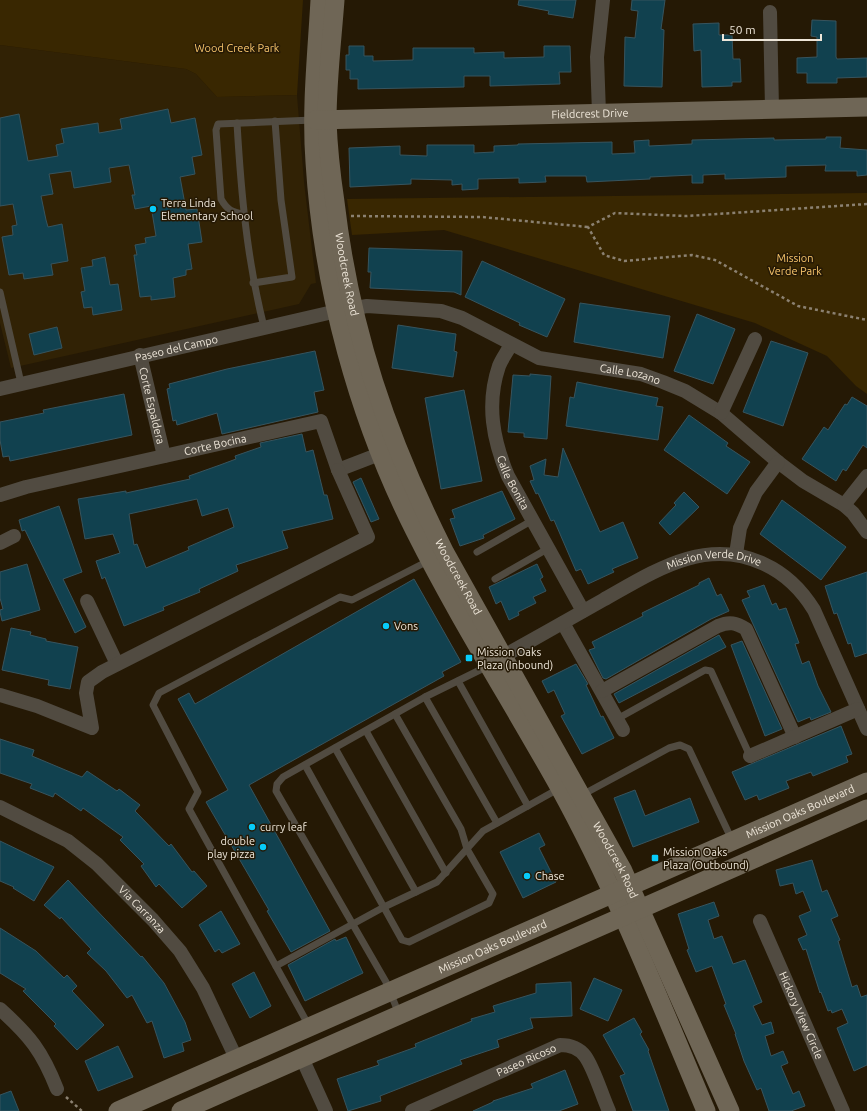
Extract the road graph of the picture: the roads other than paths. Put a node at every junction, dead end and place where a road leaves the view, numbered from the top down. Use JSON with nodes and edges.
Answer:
{"nodes":[{"id":1,"x":320,"y":0,"type":"edge"},
{"id":2,"x":335,"y":0,"type":"edge"},
{"id":3,"x":602,"y":0,"type":"edge"},
{"id":4,"x":770,"y":12,"type":"dead end"},
{"id":5,"x":867,"y":107,"type":"edge"},
{"id":6,"x":772,"y":109,"type":"junction"},
{"id":7,"x":599,"y":113,"type":"junction"},
{"id":8,"x":320,"y":120,"type":"junction"},
{"id":9,"x":275,"y":121,"type":"junction"},
{"id":10,"x":237,"y":122,"type":"junction"},
{"id":11,"x":244,"y":214,"type":"junction"},
{"id":12,"x":253,"y":283,"type":"junction"},
{"id":13,"x":0,"y":292,"type":"edge"},
{"id":14,"x":345,"y":309,"type":"junction"},
{"id":15,"x":264,"y":327,"type":"junction"},
{"id":16,"x":755,"y":339,"type":"dead end"},
{"id":17,"x":511,"y":344,"type":"junction"},
{"id":18,"x":140,"y":355,"type":"junction"},
{"id":19,"x":21,"y":383,"type":"junction"},
{"id":20,"x":0,"y":389,"type":"edge"},
{"id":21,"x":721,"y":413,"type":"junction"},
{"id":22,"x":388,"y":451,"type":"junction"},
{"id":23,"x":164,"y":456,"type":"junction"},
{"id":24,"x":778,"y":462,"type":"junction"},
{"id":25,"x":338,"y":470,"type":"junction"},
{"id":26,"x":867,"y":476,"type":"edge"},
{"id":27,"x":0,"y":495,"type":"edge"},
{"id":28,"x":844,"y":505,"type":"junction"},
{"id":29,"x":533,"y":520,"type":"junction"},
{"id":30,"x":867,"y":532,"type":"edge"},
{"id":31,"x":14,"y":536,"type":"dead end"},
{"id":32,"x":0,"y":543,"type":"edge"},
{"id":33,"x":549,"y":548,"type":"junction"},
{"id":34,"x":477,"y":552,"type":"dead end"},
{"id":35,"x":736,"y":554,"type":"junction"},
{"id":36,"x":430,"y":560,"type":"junction"},
{"id":37,"x":495,"y":578,"type":"dead end"},
{"id":38,"x":87,"y":601,"type":"dead end"},
{"id":39,"x":583,"y":612,"type":"junction"},
{"id":40,"x":563,"y":623,"type":"junction"},
{"id":41,"x":496,"y":661,"type":"junction"},
{"id":42,"x":117,"y":664,"type":"junction"},
{"id":43,"x":458,"y":681,"type":"junction"},
{"id":44,"x":602,"y":691,"type":"junction"},
{"id":45,"x":0,"y":695,"type":"edge"},
{"id":46,"x":426,"y":697,"type":"junction"},
{"id":47,"x":858,"y":709,"type":"junction"},
{"id":48,"x":395,"y":714,"type":"junction"},
{"id":49,"x":620,"y":725,"type":"joint"},
{"id":50,"x":867,"y":730,"type":"edge"},
{"id":51,"x":366,"y":731,"type":"junction"},
{"id":52,"x":795,"y":737,"type":"junction"},
{"id":53,"x":335,"y":748,"type":"junction"},
{"id":54,"x":750,"y":756,"type":"joint"},
{"id":55,"x":305,"y":765,"type":"junction"},
{"id":56,"x":867,"y":782,"type":"edge"},
{"id":57,"x":560,"y":788,"type":"junction"},
{"id":58,"x":582,"y":795,"type":"junction"},
{"id":59,"x":528,"y":806,"type":"junction"},
{"id":60,"x":0,"y":807,"type":"edge"},
{"id":61,"x":867,"y":809,"type":"edge"},
{"id":62,"x":497,"y":823,"type":"junction"},
{"id":63,"x":732,"y":841,"type":"junction"},
{"id":64,"x":467,"y":849,"type":"junction"},
{"id":65,"x":446,"y":873,"type":"junction"},
{"id":66,"x":622,"y":889,"type":"junction"},
{"id":67,"x":416,"y":892,"type":"junction"},
{"id":68,"x":384,"y":907,"type":"junction"},
{"id":69,"x":632,"y":912,"type":"junction"},
{"id":70,"x":760,"y":921,"type":"dead end"},
{"id":71,"x":351,"y":924,"type":"junction"},
{"id":72,"x":276,"y":966,"type":"junction"},
{"id":73,"x":390,"y":991,"type":"junction"},
{"id":74,"x":0,"y":1009,"type":"edge"},
{"id":75,"x":399,"y":1014,"type":"junction"},
{"id":76,"x":309,"y":1026,"type":"junction"},
{"id":77,"x":236,"y":1058,"type":"junction"},
{"id":78,"x":302,"y":1058,"type":"junction"},
{"id":79,"x":57,"y":1089,"type":"road end"},
{"id":80,"x":118,"y":1111,"type":"edge"},
{"id":81,"x":181,"y":1111,"type":"edge"},
{"id":82,"x":326,"y":1111,"type":"edge"},
{"id":83,"x":412,"y":1111,"type":"edge"},
{"id":84,"x":608,"y":1111,"type":"edge"},
{"id":85,"x":706,"y":1111,"type":"edge"},
{"id":86,"x":730,"y":1111,"type":"edge"},
{"id":87,"x":843,"y":1111,"type":"edge"}],
"edges":[{"from":1,"to":8,"type":"main road","name":"Woodcreek Road"},
{"from":2,"to":8,"type":"main road","name":"Woodcreek Road"},
{"from":3,"to":7,"type":"street"},
{"from":4,"to":6,"type":"street"},
{"from":5,"to":6,"type":"main road","name":"Fieldcrest Drive"},
{"from":6,"to":7,"type":"main road","name":"Fieldcrest Drive"},
{"from":7,"to":8,"type":"main road","name":"Fieldcrest Drive"},
{"from":8,"to":9,"type":"lane"},
{"from":8,"to":14,"type":"main road","name":"Woodcreek Road"},
{"from":8,"to":14,"type":"main road","name":"Woodcreek Road"},
{"from":9,"to":10,"type":"lane"},
{"from":9,"to":12,"type":"lane"},
{"from":10,"to":11,"type":"lane"},
{"from":10,"to":11,"type":"lane"},
{"from":11,"to":12,"type":"lane"},
{"from":12,"to":15,"type":"lane"},
{"from":13,"to":19,"type":"lane"},
{"from":14,"to":15,"type":"street","name":"Paseo del Campo"},
{"from":14,"to":17,"type":"street","name":"Calle Lozano"},
{"from":14,"to":22,"type":"main road","name":"Woodcreek Road"},
{"from":15,"to":18,"type":"street","name":"Paseo del Campo"},
{"from":16,"to":21,"type":"street"},
{"from":17,"to":21,"type":"street","name":"Calle Lozano"},
{"from":17,"to":29,"type":"street","name":"Calle Bonita"},
{"from":18,"to":19,"type":"street","name":"Paseo del Campo"},
{"from":18,"to":23,"type":"street","name":"Corte Espaldera"},
{"from":19,"to":20,"type":"street","name":"Paseo del Campo"},
{"from":21,"to":24,"type":"street","name":"Calle Lozano"},
{"from":22,"to":25,"type":"street"},
{"from":22,"to":36,"type":"main road","name":"Woodcreek Road"},
{"from":22,"to":41,"type":"main road","name":"Woodcreek Road"},
{"from":23,"to":25,"type":"street","name":"Corte Bocina"},
{"from":23,"to":27,"type":"street","name":"Corte Bocina"},
{"from":24,"to":28,"type":"street","name":"Calle Lozano"},
{"from":24,"to":35,"type":"street"},
{"from":25,"to":42,"type":"street"},
{"from":26,"to":28,"type":"street"},
{"from":28,"to":30,"type":"street","name":"Calle Lozano"},
{"from":29,"to":33,"type":"street","name":"Calle Bonita"},
{"from":29,"to":34,"type":"lane"},
{"from":31,"to":32,"type":"street"},
{"from":33,"to":37,"type":"lane"},
{"from":33,"to":39,"type":"street","name":"Calle Bonita"},
{"from":35,"to":39,"type":"street","name":"Mission Verde Drive"},
{"from":35,"to":47,"type":"street","name":"Mission Verde Drive"},
{"from":36,"to":41,"type":"main road","name":"Woodcreek Road"},
{"from":36,"to":72,"type":"lane"},
{"from":38,"to":42,"type":"street"},
{"from":39,"to":40,"type":"street","name":"Mission Verde Drive"},
{"from":40,"to":41,"type":"street","name":"Mission Verde Drive"},
{"from":40,"to":44,"type":"street"},
{"from":41,"to":43,"type":"lane"},
{"from":41,"to":57,"type":"main road","name":"Woodcreek Road"},
{"from":41,"to":58,"type":"main road","name":"Woodcreek Road"},
{"from":42,"to":45,"type":"street"},
{"from":43,"to":46,"type":"lane"},
{"from":43,"to":59,"type":"lane"},
{"from":44,"to":49,"type":"street"},
{"from":44,"to":52,"type":"street"},
{"from":46,"to":48,"type":"lane"},
{"from":46,"to":62,"type":"lane"},
{"from":47,"to":50,"type":"street","name":"Mission Verde Drive"},
{"from":47,"to":52,"type":"street"},
{"from":48,"to":51,"type":"lane"},
{"from":48,"to":64,"type":"lane"},
{"from":49,"to":54,"type":"lane"},
{"from":51,"to":53,"type":"lane"},
{"from":51,"to":65,"type":"lane"},
{"from":52,"to":54,"type":"street"},
{"from":53,"to":55,"type":"lane"},
{"from":53,"to":67,"type":"lane"},
{"from":55,"to":68,"type":"lane"},
{"from":55,"to":71,"type":"lane"},
{"from":56,"to":63,"type":"main road","name":"Mission Oaks Boulevard"},
{"from":57,"to":59,"type":"lane"},
{"from":57,"to":66,"type":"main road","name":"Woodcreek Road"},
{"from":58,"to":63,"type":"lane"},
{"from":58,"to":66,"type":"main road","name":"Woodcreek Road"},
{"from":59,"to":62,"type":"lane"},
{"from":60,"to":77,"type":"street","name":"Via Carranza"},
{"from":61,"to":69,"type":"main road"},
{"from":62,"to":64,"type":"lane"},
{"from":63,"to":66,"type":"main road","name":"Mission Oaks Boulevard"},
{"from":64,"to":65,"type":"lane"},
{"from":64,"to":68,"type":"lane"},
{"from":65,"to":67,"type":"lane"},
{"from":66,"to":69,"type":"main road","name":"Woodcreek Road"},
{"from":66,"to":73,"type":"main road","name":"Mission Oaks Boulevard"},
{"from":67,"to":68,"type":"lane"},
{"from":68,"to":71,"type":"lane"},
{"from":69,"to":75,"type":"main road"},
{"from":69,"to":85,"type":"main road","name":"Woodcreek Road"},
{"from":69,"to":86,"type":"main road","name":"Woodcreek Road"},
{"from":70,"to":87,"type":"street","name":"Hickory View Circle"},
{"from":71,"to":72,"type":"lane"},
{"from":71,"to":73,"type":"lane"},
{"from":72,"to":76,"type":"lane"},
{"from":73,"to":75,"type":"lane"},
{"from":73,"to":76,"type":"main road","name":"Mission Oaks Boulevard"},
{"from":74,"to":79,"type":"street"},
{"from":75,"to":78,"type":"main road"},
{"from":76,"to":77,"type":"main road","name":"Mission Oaks Boulevard"},
{"from":77,"to":80,"type":"main road","name":"Mission Oaks Boulevard"},
{"from":78,"to":81,"type":"main road"},
{"from":78,"to":82,"type":"street"},
{"from":83,"to":84,"type":"street","name":"Paseo Ricoso"}]}
